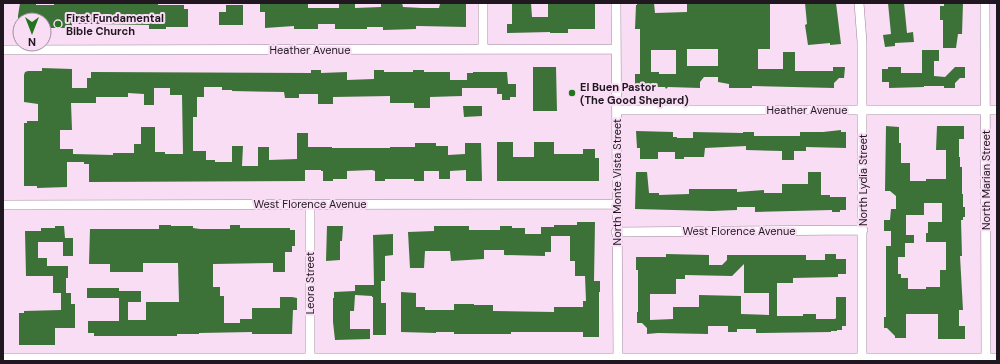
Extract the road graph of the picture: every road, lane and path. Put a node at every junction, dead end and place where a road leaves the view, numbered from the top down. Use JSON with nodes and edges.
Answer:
{"nodes":[{"id":1,"x":483,"y":3,"type":"edge"},
{"id":2,"x":616,"y":3,"type":"edge"},
{"id":3,"x":859,"y":3,"type":"edge"},
{"id":4,"x":985,"y":3,"type":"edge"},
{"id":5,"x":483,"y":49,"type":"junction"},
{"id":6,"x":616,"y":49,"type":"junction"},
{"id":7,"x":3,"y":50,"type":"edge"},
{"id":8,"x":617,"y":110,"type":"junction"},
{"id":9,"x":863,"y":110,"type":"junction"},
{"id":10,"x":986,"y":110,"type":"junction"},
{"id":11,"x":997,"y":110,"type":"edge"},
{"id":12,"x":3,"y":204,"type":"edge"},
{"id":13,"x":310,"y":204,"type":"junction"},
{"id":14,"x":616,"y":204,"type":"junction"},
{"id":15,"x":863,"y":230,"type":"junction"},
{"id":16,"x":616,"y":232,"type":"junction"},
{"id":17,"x":3,"y":358,"type":"edge"},
{"id":18,"x":862,"y":358,"type":"junction"},
{"id":19,"x":986,"y":358,"type":"junction"},
{"id":20,"x":997,"y":358,"type":"edge"},
{"id":21,"x":618,"y":359,"type":"edge"},
{"id":22,"x":310,"y":360,"type":"edge"},
{"id":23,"x":490,"y":360,"type":"edge"}],
"edges":[{"from":1,"to":5,"type":"street"},
{"from":2,"to":6,"type":"street","name":"North Monte Vista Street"},
{"from":3,"to":9,"type":"street","name":"North Lydia Street"},
{"from":4,"to":10,"type":"street","name":"North Marian Street"},
{"from":5,"to":6,"type":"street","name":"Heather Avenue"},
{"from":5,"to":7,"type":"street","name":"Heather Avenue"},
{"from":6,"to":8,"type":"street","name":"North Monte Vista Street"},
{"from":8,"to":9,"type":"street","name":"Heather Avenue"},
{"from":8,"to":14,"type":"street","name":"North Monte Vista Street"},
{"from":9,"to":10,"type":"street","name":"Heather Avenue"},
{"from":9,"to":15,"type":"street","name":"North Lydia Street"},
{"from":10,"to":11,"type":"street","name":"Heather Avenue"},
{"from":10,"to":19,"type":"street","name":"North Marian Street"},
{"from":12,"to":13,"type":"street","name":"West Florence Avenue"},
{"from":13,"to":14,"type":"street","name":"West Florence Avenue"},
{"from":13,"to":22,"type":"street","name":"Leora Street"},
{"from":14,"to":16,"type":"street","name":"North Monte Vista Street"},
{"from":15,"to":16,"type":"street","name":"West Florence Avenue"},
{"from":15,"to":18,"type":"street","name":"North Lydia Street"},
{"from":16,"to":21,"type":"street","name":"North Monte Vista Street"},
{"from":17,"to":22,"type":"street"},
{"from":18,"to":19,"type":"street"},
{"from":18,"to":21,"type":"street"},
{"from":19,"to":20,"type":"street"},
{"from":21,"to":23,"type":"street"},
{"from":22,"to":23,"type":"street"}]}
